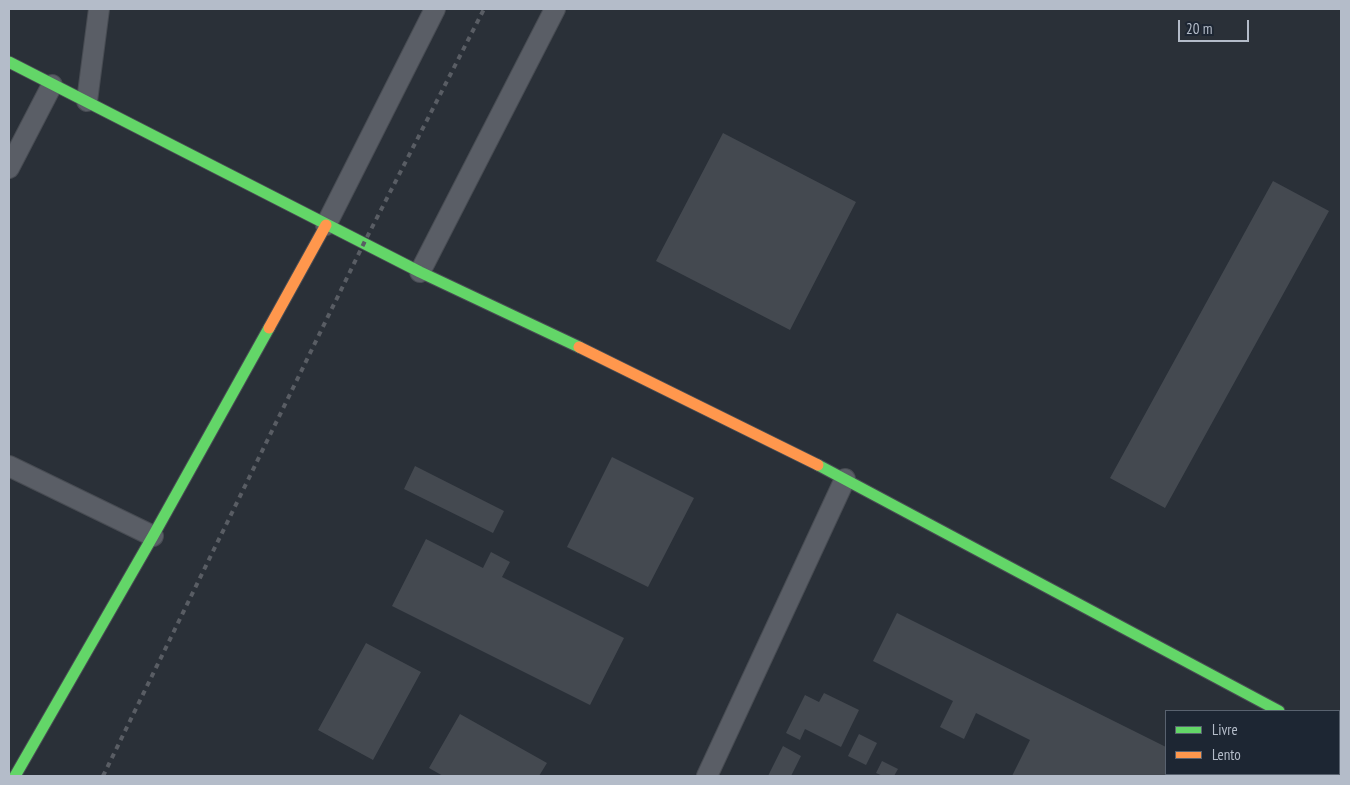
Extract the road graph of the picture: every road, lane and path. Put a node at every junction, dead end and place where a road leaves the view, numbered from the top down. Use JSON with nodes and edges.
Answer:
{"nodes":[{"id":1,"x":99,"y":9,"type":"edge"},
{"id":2,"x":435,"y":9,"type":"edge"},
{"id":3,"x":555,"y":9,"type":"edge"},
{"id":4,"x":9,"y":62,"type":"edge"},
{"id":5,"x":52,"y":85,"type":"junction"},
{"id":6,"x":87,"y":101,"type":"junction"},
{"id":7,"x":9,"y":168,"type":"edge"},
{"id":8,"x":326,"y":225,"type":"junction"},
{"id":9,"x":420,"y":272,"type":"junction"},
{"id":10,"x":9,"y":466,"type":"edge"},
{"id":11,"x":845,"y":479,"type":"junction"},
{"id":12,"x":154,"y":536,"type":"junction"},
{"id":13,"x":1277,"y":710,"type":"edge"},
{"id":14,"x":15,"y":769,"type":"edge"},
{"id":15,"x":707,"y":776,"type":"edge"}],
"edges":[{"from":1,"to":6,"type":"street"},
{"from":2,"to":8,"type":"street"},
{"from":3,"to":9,"type":"street"},
{"from":4,"to":5,"type":"street"},
{"from":5,"to":6,"type":"street"},
{"from":5,"to":7,"type":"street"},
{"from":6,"to":8,"type":"street"},
{"from":8,"to":9,"type":"street"},
{"from":8,"to":12,"type":"street"},
{"from":9,"to":11,"type":"street"},
{"from":10,"to":12,"type":"street"},
{"from":11,"to":13,"type":"street"},
{"from":11,"to":15,"type":"street"},
{"from":12,"to":14,"type":"street"}]}
